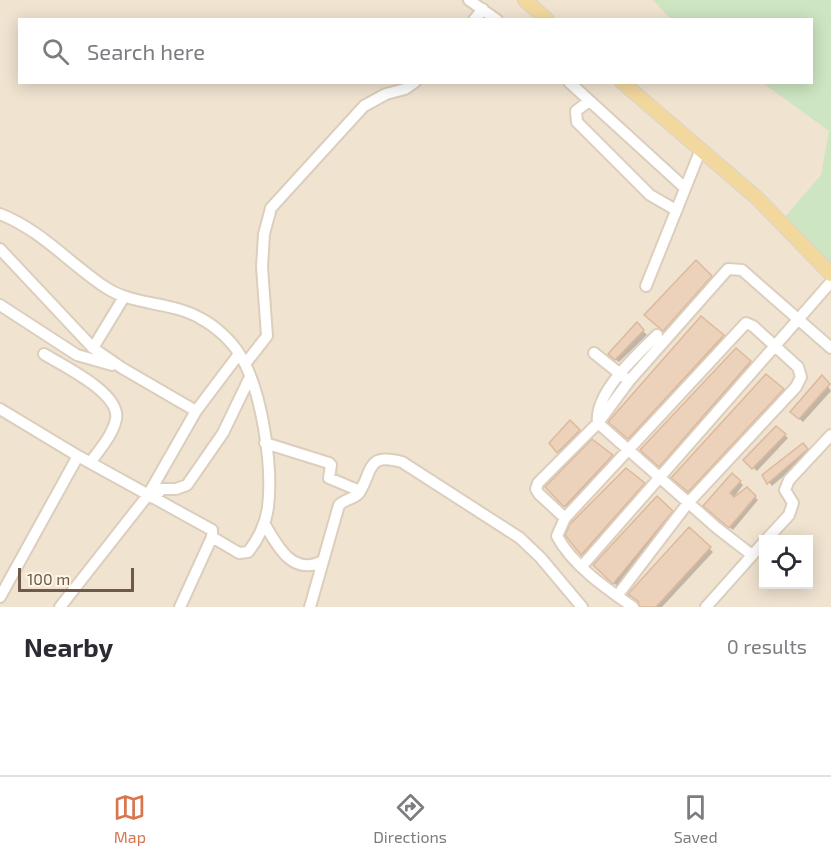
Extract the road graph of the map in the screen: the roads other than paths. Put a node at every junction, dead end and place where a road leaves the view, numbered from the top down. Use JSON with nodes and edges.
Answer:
{"nodes":[{"id":1,"x":525,"y":0,"type":"edge"},
{"id":2,"x":477,"y":3,"type":"edge"},
{"id":3,"x":474,"y":18,"type":"edge"},
{"id":4,"x":495,"y":18,"type":"edge"},
{"id":5,"x":545,"y":18,"type":"edge"},
{"id":6,"x":413,"y":84,"type":"edge"},
{"id":7,"x":570,"y":84,"type":"edge"},
{"id":8,"x":624,"y":84,"type":"edge"},
{"id":9,"x":589,"y":101,"type":"junction"},
{"id":10,"x":701,"y":149,"type":"junction"},
{"id":11,"x":685,"y":189,"type":"junction"},
{"id":12,"x":676,"y":210,"type":"junction"},
{"id":13,"x":0,"y":214,"type":"edge"},
{"id":14,"x":0,"y":249,"type":"edge"},
{"id":15,"x":831,"y":274,"type":"edge"},
{"id":16,"x":831,"y":282,"type":"edge"},
{"id":17,"x":646,"y":286,"type":"dead end"},
{"id":18,"x":124,"y":297,"type":"junction"},
{"id":19,"x":0,"y":304,"type":"edge"},
{"id":20,"x":798,"y":320,"type":"junction"},
{"id":21,"x":657,"y":335,"type":"dead end"},
{"id":22,"x":775,"y":347,"type":"junction"},
{"id":23,"x":93,"y":348,"type":"junction"},
{"id":24,"x":831,"y":348,"type":"edge"},
{"id":25,"x":44,"y":354,"type":"dead end"},
{"id":26,"x":594,"y":354,"type":"dead end"},
{"id":27,"x":242,"y":359,"type":"junction"},
{"id":28,"x":122,"y":368,"type":"junction"},
{"id":29,"x":250,"y":377,"type":"junction"},
{"id":30,"x":624,"y":377,"type":"junction"},
{"id":31,"x":0,"y":409,"type":"edge"},
{"id":32,"x":196,"y":411,"type":"junction"},
{"id":33,"x":598,"y":423,"type":"junction"},
{"id":34,"x":831,"y":435,"type":"edge"},
{"id":35,"x":265,"y":443,"type":"junction"},
{"id":36,"x":629,"y":450,"type":"junction"},
{"id":37,"x":78,"y":456,"type":"junction"},
{"id":38,"x":90,"y":463,"type":"junction"},
{"id":39,"x":660,"y":477,"type":"junction"},
{"id":40,"x":360,"y":491,"type":"junction"},
{"id":41,"x":150,"y":496,"type":"junction"},
{"id":42,"x":688,"y":503,"type":"junction"},
{"id":43,"x":565,"y":518,"type":"junction"},
{"id":44,"x":264,"y":523,"type":"junction"},
{"id":45,"x":770,"y":535,"type":"edge"},
{"id":46,"x":212,"y":537,"type":"junction"},
{"id":47,"x":759,"y":547,"type":"edge"},
{"id":48,"x":752,"y":555,"type":"junction"},
{"id":49,"x":322,"y":561,"type":"junction"},
{"id":50,"x":582,"y":566,"type":"junction"},
{"id":51,"x":617,"y":596,"type":"junction"},
{"id":52,"x":0,"y":597,"type":"edge"},
{"id":53,"x":60,"y":607,"type":"edge"},
{"id":54,"x":180,"y":607,"type":"edge"},
{"id":55,"x":310,"y":607,"type":"edge"},
{"id":56,"x":582,"y":607,"type":"edge"},
{"id":57,"x":633,"y":607,"type":"edge"},
{"id":58,"x":706,"y":607,"type":"edge"}],
"edges":[{"from":1,"to":5,"type":"main road"},
{"from":2,"to":3,"type":"street"},
{"from":2,"to":4,"type":"street"},
{"from":6,"to":27,"type":"street"},
{"from":7,"to":9,"type":"street"},
{"from":8,"to":10,"type":"main road"},
{"from":9,"to":11,"type":"street"},
{"from":9,"to":12,"type":"street"},
{"from":10,"to":11,"type":"street"},
{"from":10,"to":15,"type":"main road"},
{"from":11,"to":12,"type":"street"},
{"from":12,"to":17,"type":"street"},
{"from":13,"to":18,"type":"street"},
{"from":14,"to":23,"type":"street"},
{"from":16,"to":20,"type":"street"},
{"from":18,"to":23,"type":"street"},
{"from":18,"to":27,"type":"street"},
{"from":19,"to":28,"type":"street"},
{"from":20,"to":22,"type":"street"},
{"from":20,"to":24,"type":"street"},
{"from":20,"to":30,"type":"street"},
{"from":21,"to":30,"type":"street"},
{"from":22,"to":36,"type":"street"},
{"from":22,"to":39,"type":"street"},
{"from":22,"to":42,"type":"street"},
{"from":23,"to":28,"type":"street"},
{"from":25,"to":38,"type":"street"},
{"from":26,"to":30,"type":"street"},
{"from":27,"to":29,"type":"street"},
{"from":27,"to":32,"type":"street"},
{"from":28,"to":32,"type":"street"},
{"from":29,"to":35,"type":"street"},
{"from":29,"to":41,"type":"street"},
{"from":30,"to":33,"type":"street"},
{"from":31,"to":37,"type":"street"},
{"from":32,"to":41,"type":"street"},
{"from":33,"to":36,"type":"street"},
{"from":33,"to":43,"type":"street"},
{"from":34,"to":45,"type":"street"},
{"from":35,"to":40,"type":"street"},
{"from":35,"to":44,"type":"street"},
{"from":36,"to":39,"type":"street"},
{"from":36,"to":43,"type":"street"},
{"from":37,"to":38,"type":"street"},
{"from":37,"to":52,"type":"street"},
{"from":38,"to":41,"type":"street"},
{"from":39,"to":42,"type":"street"},
{"from":39,"to":50,"type":"street"},
{"from":40,"to":49,"type":"street"},
{"from":40,"to":56,"type":"street"},
{"from":41,"to":46,"type":"street"},
{"from":41,"to":53,"type":"street"},
{"from":42,"to":48,"type":"street"},
{"from":42,"to":51,"type":"street"},
{"from":43,"to":50,"type":"street"},
{"from":44,"to":46,"type":"street"},
{"from":44,"to":49,"type":"street"},
{"from":46,"to":54,"type":"street"},
{"from":47,"to":48,"type":"street"},
{"from":48,"to":58,"type":"street"},
{"from":49,"to":55,"type":"street"},
{"from":50,"to":51,"type":"street"},
{"from":51,"to":57,"type":"street"}]}
